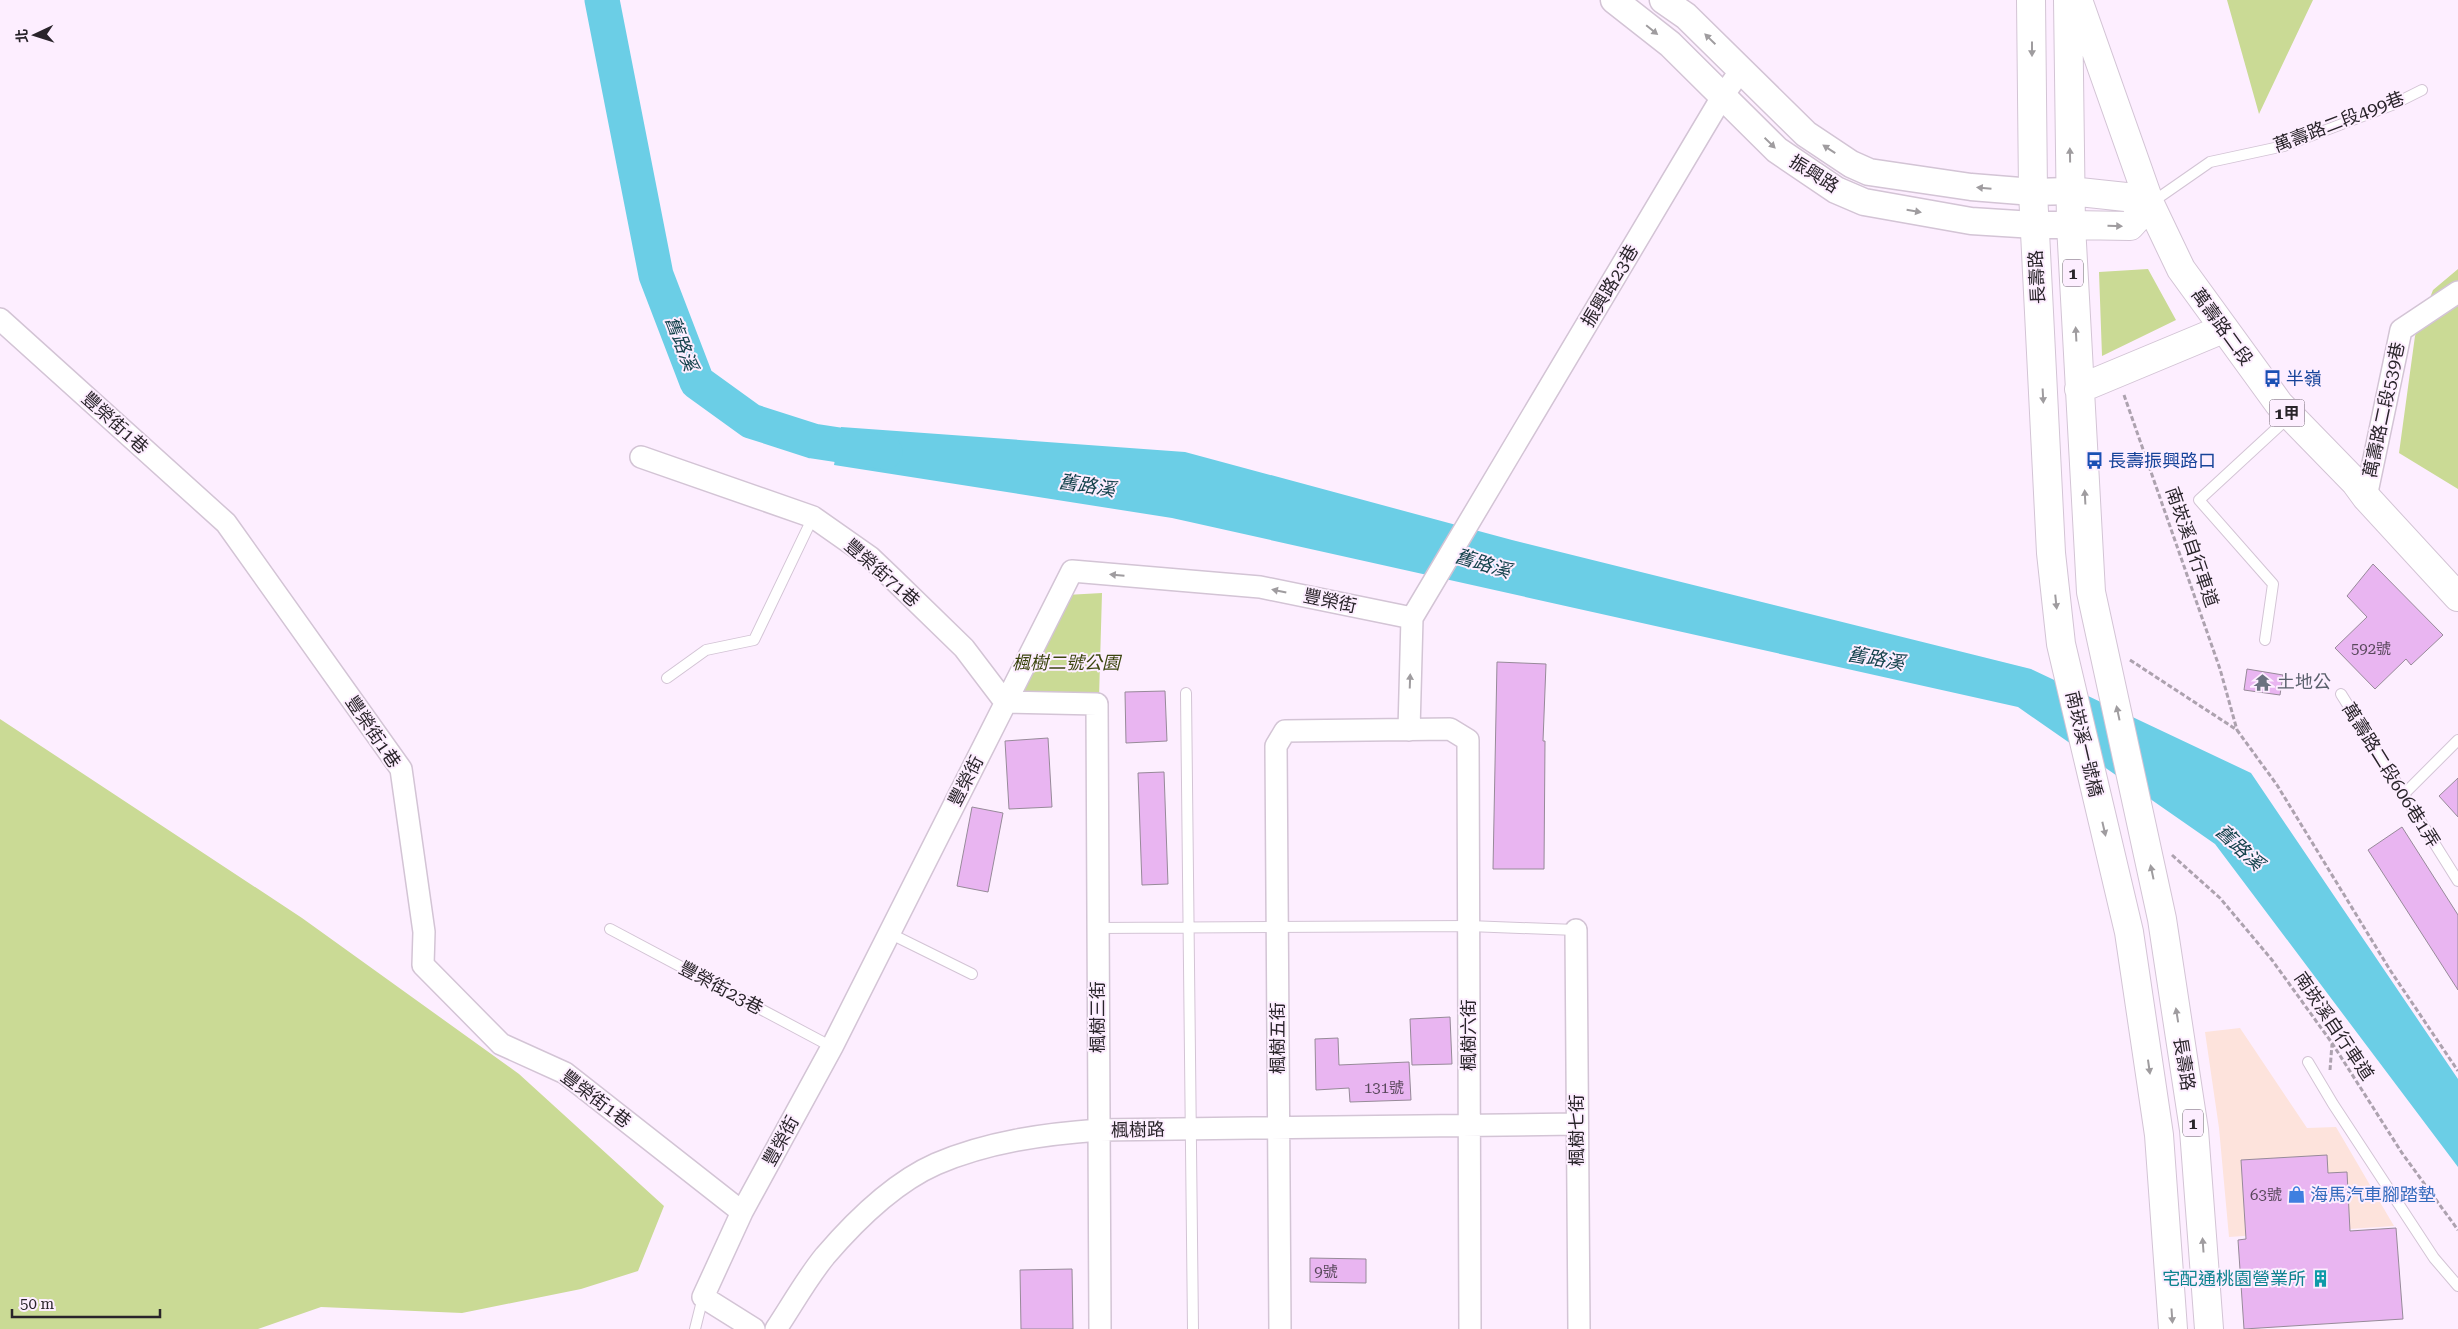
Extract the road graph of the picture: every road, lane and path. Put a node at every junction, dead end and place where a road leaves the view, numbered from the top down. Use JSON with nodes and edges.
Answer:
{"nodes":[{"id":1,"x":1614,"y":0,"type":"edge"},
{"id":2,"x":1663,"y":0,"type":"edge"},
{"id":3,"x":2032,"y":0,"type":"edge"},
{"id":4,"x":2068,"y":0,"type":"edge"},
{"id":5,"x":2078,"y":0,"type":"edge"},
{"id":6,"x":1741,"y":70,"type":"junction"},
{"id":7,"x":2422,"y":90,"type":"dead end"},
{"id":8,"x":1722,"y":97,"type":"junction"},
{"id":9,"x":2070,"y":191,"type":"junction"},
{"id":10,"x":2033,"y":192,"type":"junction"},
{"id":11,"x":2150,"y":204,"type":"junction"},
{"id":12,"x":2035,"y":225,"type":"junction"},
{"id":13,"x":2071,"y":225,"type":"junction"},
{"id":14,"x":2458,"y":292,"type":"edge"},
{"id":15,"x":0,"y":319,"type":"edge"},
{"id":16,"x":2224,"y":329,"type":"junction"},
{"id":17,"x":2116,"y":374,"type":"junction"},
{"id":18,"x":2079,"y":389,"type":"junction"},
{"id":19,"x":2290,"y":417,"type":"junction"},
{"id":20,"x":641,"y":458,"type":"dead end"},
{"id":21,"x":2366,"y":497,"type":"junction"},
{"id":22,"x":813,"y":517,"type":"junction"},
{"id":23,"x":2051,"y":553,"type":"joint"},
{"id":24,"x":2458,"y":597,"type":"edge"},
{"id":25,"x":1412,"y":618,"type":"junction"},
{"id":26,"x":2265,"y":640,"type":"dead end"},
{"id":27,"x":2127,"y":658,"type":"dead end"},
{"id":28,"x":667,"y":678,"type":"dead end"},
{"id":29,"x":1186,"y":693,"type":"dead end"},
{"id":30,"x":2341,"y":694,"type":"dead end"},
{"id":31,"x":1005,"y":702,"type":"junction"},
{"id":32,"x":1408,"y":730,"type":"junction"},
{"id":33,"x":2237,"y":730,"type":"junction"},
{"id":34,"x":2458,"y":740,"type":"edge"},
{"id":35,"x":2404,"y":794,"type":"junction"},
{"id":36,"x":2169,"y":853,"type":"dead end"},
{"id":37,"x":2458,"y":881,"type":"edge"},
{"id":38,"x":1469,"y":926,"type":"junction"},
{"id":39,"x":1098,"y":928,"type":"junction"},
{"id":40,"x":1190,"y":928,"type":"junction"},
{"id":41,"x":1278,"y":928,"type":"junction"},
{"id":42,"x":610,"y":929,"type":"dead end"},
{"id":43,"x":1576,"y":930,"type":"joint"},
{"id":44,"x":2129,"y":932,"type":"joint"},
{"id":45,"x":889,"y":933,"type":"junction"},
{"id":46,"x":972,"y":974,"type":"dead end"},
{"id":47,"x":832,"y":1047,"type":"junction"},
{"id":48,"x":2308,"y":1062,"type":"dead end"},
{"id":49,"x":2458,"y":1071,"type":"edge"},
{"id":50,"x":1577,"y":1124,"type":"junction"},
{"id":51,"x":1469,"y":1126,"type":"junction"},
{"id":52,"x":1279,"y":1128,"type":"junction"},
{"id":53,"x":1192,"y":1129,"type":"junction"},
{"id":54,"x":1099,"y":1130,"type":"junction"},
{"id":55,"x":742,"y":1212,"type":"junction"},
{"id":56,"x":2458,"y":1230,"type":"edge"},
{"id":57,"x":2458,"y":1286,"type":"edge"},
{"id":58,"x":704,"y":1297,"type":"junction"},
{"id":59,"x":695,"y":1329,"type":"edge"},
{"id":60,"x":754,"y":1329,"type":"edge"},
{"id":61,"x":776,"y":1329,"type":"edge"},
{"id":62,"x":1100,"y":1329,"type":"edge"},
{"id":63,"x":1193,"y":1329,"type":"edge"},
{"id":64,"x":1280,"y":1329,"type":"edge"},
{"id":65,"x":1470,"y":1329,"type":"edge"},
{"id":66,"x":1579,"y":1329,"type":"edge"},
{"id":67,"x":2172,"y":1329,"type":"edge"},
{"id":68,"x":2209,"y":1329,"type":"edge"}],
"edges":[{"from":1,"to":8,"type":"street","name":"振興路","one_way":true},
{"from":6,"to":2,"type":"street","name":"振興路","one_way":true},
{"from":3,"to":10,"type":"main road","name":"長壽路","number":"1","one_way":true},
{"from":9,"to":4,"type":"main road","name":"長壽路","number":"1","one_way":true},
{"from":5,"to":11,"type":"main road","name":"萬壽路二段","number":"1甲"},
{"from":6,"to":8,"type":"street","name":"振興路23巷"},
{"from":10,"to":6,"type":"street","name":"振興路","one_way":true},
{"from":7,"to":11,"type":"lane","name":"萬壽路二段499巷"},
{"from":8,"to":12,"type":"street","name":"振興路","one_way":true},
{"from":8,"to":25,"type":"street","name":"振興路23巷"},
{"from":9,"to":10,"type":"street","name":"振興路"},
{"from":9,"to":11,"type":"main road"},
{"from":9,"to":13,"type":"main road","name":"長壽路","number":"1"},
{"from":10,"to":12,"type":"main road","name":"長壽路","number":"1"},
{"from":13,"to":11,"type":"main road","one_way":true},
{"from":11,"to":16,"type":"main road","name":"萬壽路二段","number":"1甲"},
{"from":12,"to":13,"type":"street","name":"振興路"},
{"from":12,"to":23,"type":"main road","name":"長壽路","number":"1","one_way":true},
{"from":18,"to":13,"type":"main road","name":"長壽路","number":"1","one_way":true},
{"from":14,"to":21,"type":"street","name":"萬壽路二段539巷"},
{"from":15,"to":55,"type":"street","name":"豐榮街1巷"},
{"from":16,"to":17,"type":"main road"},
{"from":16,"to":19,"type":"main road","name":"萬壽路二段","number":"1甲"},
{"from":17,"to":18,"type":"main road"},
{"from":17,"to":33,"type":"path","name":"南崁溪自行車道"},
{"from":68,"to":18,"type":"main road","name":"長壽路","number":"1","one_way":true},
{"from":19,"to":21,"type":"main road","name":"萬壽路二段","number":"1甲"},
{"from":19,"to":26,"type":"lane"},
{"from":20,"to":22,"type":"street","name":"豐榮街71巷"},
{"from":21,"to":24,"type":"main road","name":"萬壽路二段","number":"1甲"},
{"from":22,"to":28,"type":"lane"},
{"from":22,"to":31,"type":"street","name":"豐榮街71巷"},
{"from":23,"to":44,"type":"main road","name":"南崁溪一號橋","number":"1","one_way":true},
{"from":25,"to":31,"type":"street","name":"豐榮街","one_way":true},
{"from":32,"to":25,"type":"street","one_way":true},
{"from":27,"to":33,"type":"path","name":"南崁溪自行車道"},
{"from":29,"to":40,"type":"lane"},
{"from":30,"to":35,"type":"lane","name":"萬壽路二段606巷1弄"},
{"from":31,"to":39,"type":"street","name":"楓樹三街"},
{"from":31,"to":45,"type":"street","name":"豐榮街"},
{"from":32,"to":38,"type":"street","name":"楓樹六街"},
{"from":32,"to":41,"type":"street","name":"楓樹五街"},
{"from":33,"to":49,"type":"path","name":"南崁溪自行車道"},
{"from":34,"to":35,"type":"lane"},
{"from":35,"to":37,"type":"lane","name":"萬壽路二段606巷1弄"},
{"from":36,"to":56,"type":"path","name":"南崁溪自行車道"},
{"from":38,"to":41,"type":"lane"},
{"from":38,"to":43,"type":"lane"},
{"from":38,"to":51,"type":"street","name":"楓樹六街"},
{"from":39,"to":40,"type":"lane"},
{"from":39,"to":54,"type":"street","name":"楓樹三街"},
{"from":40,"to":41,"type":"lane"},
{"from":40,"to":53,"type":"lane"},
{"from":41,"to":52,"type":"street","name":"楓樹五街"},
{"from":42,"to":47,"type":"lane","name":"豐榮街23巷"},
{"from":43,"to":50,"type":"street","name":"楓樹七街"},
{"from":44,"to":67,"type":"main road","name":"長壽路","number":"1","one_way":true},
{"from":45,"to":46,"type":"lane"},
{"from":45,"to":47,"type":"street","name":"豐榮街"},
{"from":47,"to":55,"type":"street","name":"豐榮街"},
{"from":48,"to":57,"type":"lane"},
{"from":50,"to":51,"type":"street","name":"楓樹路"},
{"from":50,"to":66,"type":"street","name":"楓樹七街"},
{"from":51,"to":52,"type":"street","name":"楓樹路"},
{"from":51,"to":65,"type":"street","name":"楓樹六街"},
{"from":52,"to":53,"type":"street","name":"楓樹路"},
{"from":52,"to":64,"type":"street","name":"楓樹五街"},
{"from":53,"to":54,"type":"street","name":"楓樹路"},
{"from":53,"to":63,"type":"lane"},
{"from":54,"to":61,"type":"street","name":"楓樹路"},
{"from":54,"to":62,"type":"street","name":"楓樹三街"},
{"from":55,"to":58,"type":"street","name":"豐榮街"},
{"from":58,"to":59,"type":"lane"},
{"from":58,"to":60,"type":"street"}]}
